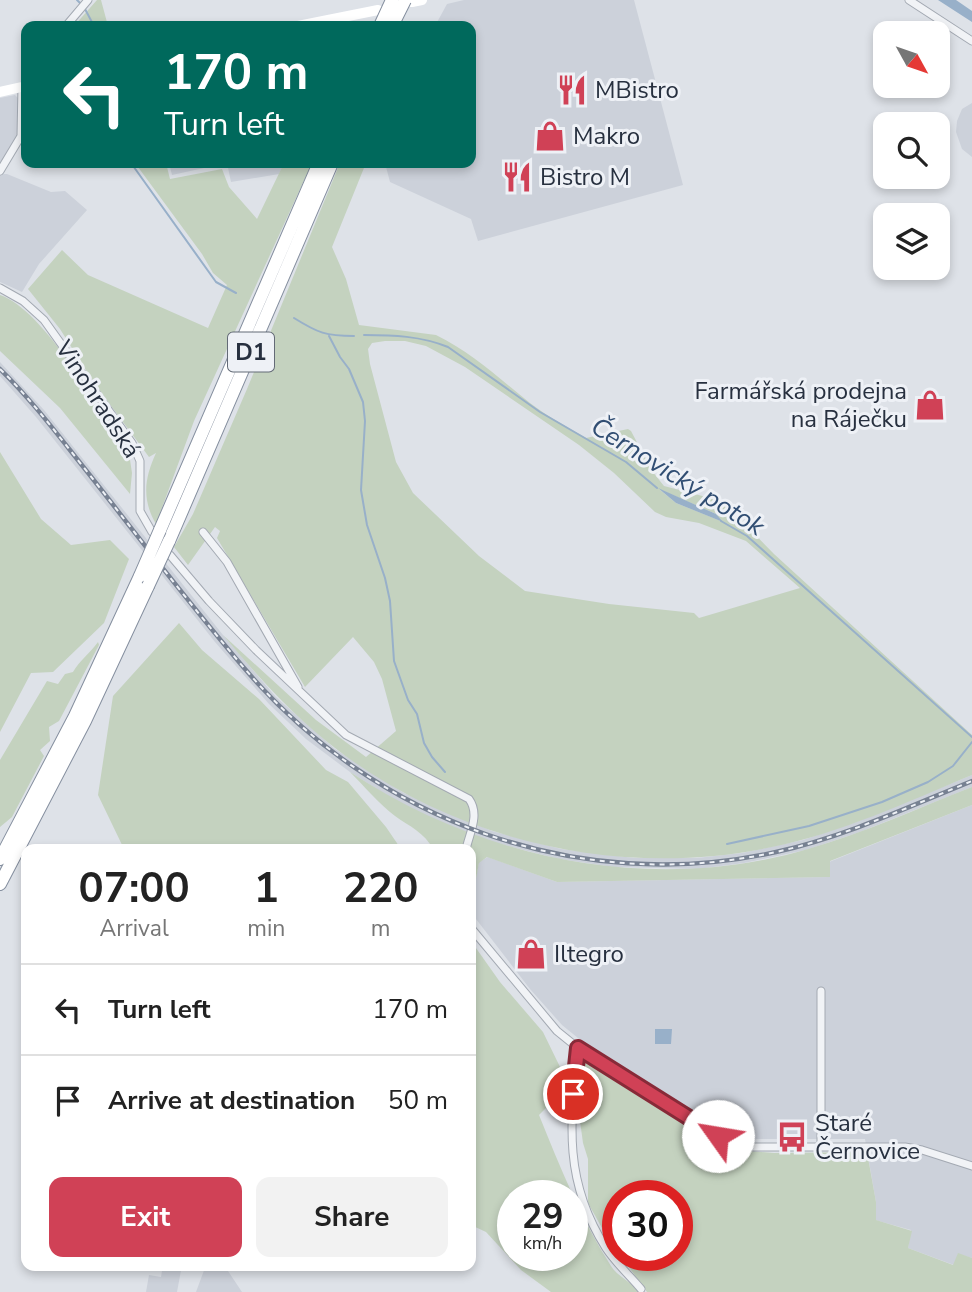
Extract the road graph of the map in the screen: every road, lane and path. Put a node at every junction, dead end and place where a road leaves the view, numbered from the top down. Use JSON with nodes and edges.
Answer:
{"nodes":[{"id":1,"x":392,"y":0,"type":"edge"},
{"id":2,"x":909,"y":0,"type":"edge"},
{"id":3,"x":87,"y":1,"type":"edge"},
{"id":4,"x":413,"y":1,"type":"edge"},
{"id":5,"x":379,"y":9,"type":"dead end"},
{"id":6,"x":70,"y":21,"type":"edge"},
{"id":7,"x":322,"y":21,"type":"edge"},
{"id":8,"x":382,"y":21,"type":"edge"},
{"id":9,"x":396,"y":21,"type":"edge"},
{"id":10,"x":972,"y":41,"type":"edge"},
{"id":11,"x":21,"y":87,"type":"edge"},
{"id":12,"x":0,"y":92,"type":"edge"},
{"id":13,"x":21,"y":136,"type":"edge"},
{"id":14,"x":317,"y":168,"type":"edge"},
{"id":15,"x":330,"y":168,"type":"edge"},
{"id":16,"x":0,"y":171,"type":"edge"},
{"id":17,"x":0,"y":288,"type":"edge"},
{"id":18,"x":203,"y":532,"type":"dead end"},
{"id":19,"x":161,"y":535,"type":"junction"},
{"id":20,"x":170,"y":555,"type":"dead end"},
{"id":21,"x":144,"y":581,"type":"junction"},
{"id":22,"x":271,"y":641,"type":"junction"},
{"id":23,"x":256,"y":650,"type":"junction"},
{"id":24,"x":304,"y":697,"type":"junction"},
{"id":25,"x":467,"y":844,"type":"edge"},
{"id":26,"x":0,"y":859,"type":"edge"},
{"id":27,"x":0,"y":884,"type":"edge"},
{"id":28,"x":476,"y":934,"type":"edge"},
{"id":29,"x":821,"y":991,"type":"dead end"},
{"id":30,"x":578,"y":1048,"type":"junction"},
{"id":31,"x":821,"y":1147,"type":"junction"},
{"id":32,"x":972,"y":1166,"type":"edge"},
{"id":33,"x":642,"y":1290,"type":"dead end"}],
"edges":[{"from":1,"to":8,"type":"highway","bridge":true},
{"from":2,"to":10,"type":"street"},
{"from":3,"to":6,"type":"street"},
{"from":4,"to":9,"type":"highway","bridge":true},
{"from":5,"to":7,"type":"main road"},
{"from":11,"to":12,"type":"main road"},
{"from":13,"to":16,"type":"street"},
{"from":14,"to":19,"type":"highway","number":"D1"},
{"from":15,"to":19,"type":"highway","number":"D1"},
{"from":17,"to":19,"type":"street","name":"Vinohradská"},
{"from":18,"to":22,"type":"street"},
{"from":19,"to":21,"type":"highway","number":"D1","bridge":true},
{"from":20,"to":23,"type":"street"},
{"from":21,"to":26,"type":"highway","number":"D1"},
{"from":21,"to":27,"type":"highway","number":"D1"},
{"from":22,"to":23,"type":"street"},
{"from":22,"to":24,"type":"street"},
{"from":23,"to":24,"type":"street"},
{"from":24,"to":25,"type":"street"},
{"from":28,"to":30,"type":"street"},
{"from":29,"to":31,"type":"street"},
{"from":30,"to":31,"type":"street"},
{"from":30,"to":33,"type":"street"},
{"from":31,"to":32,"type":"street"}]}
